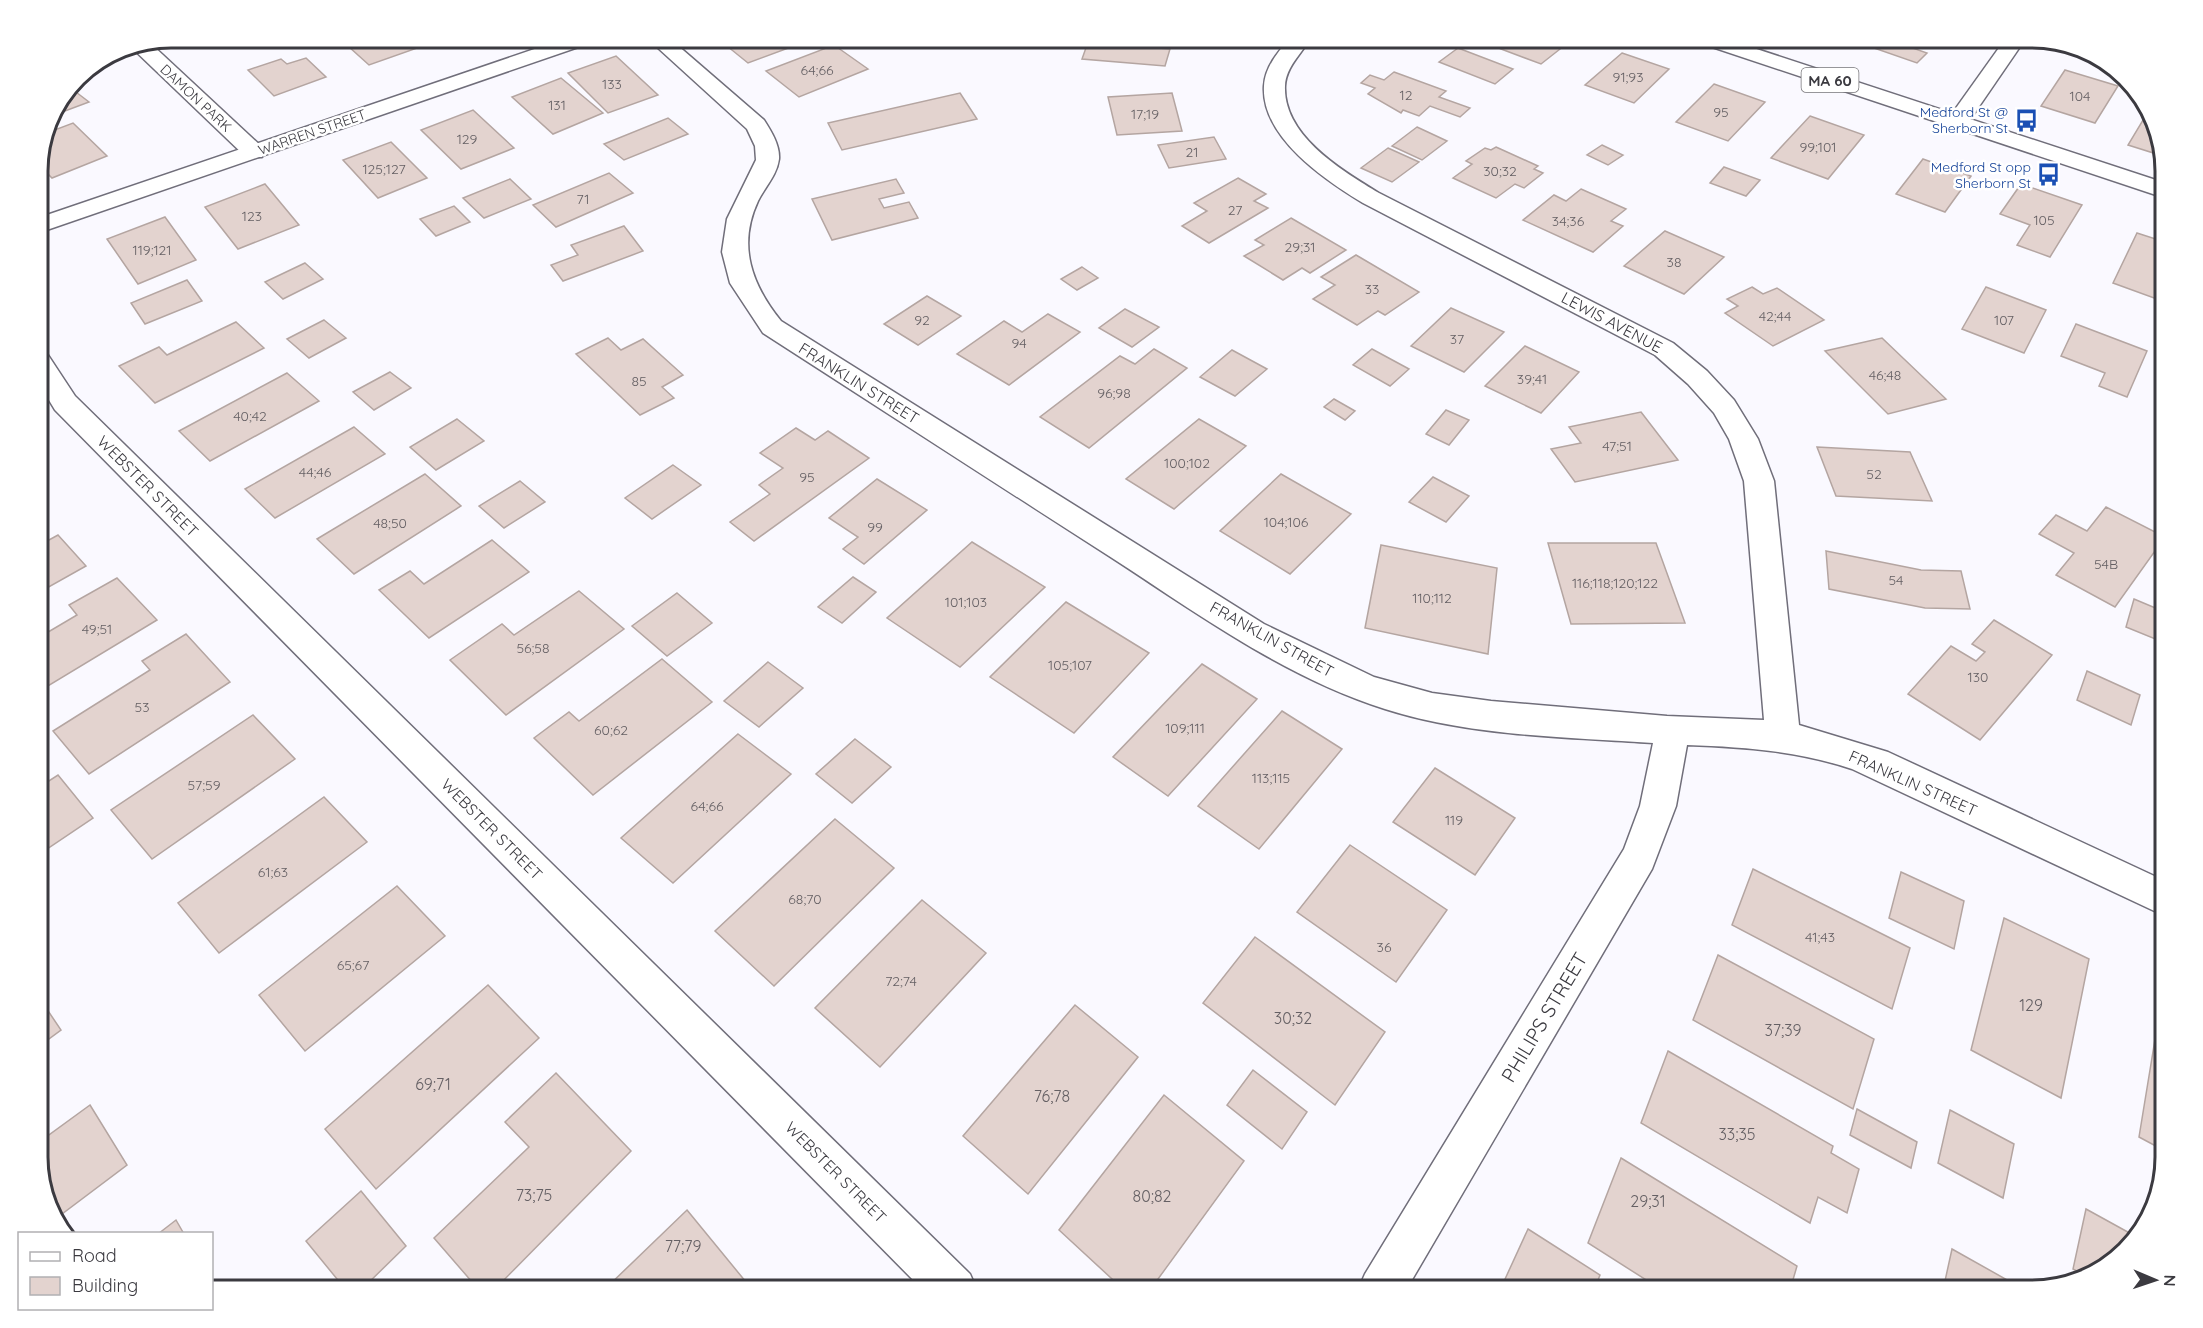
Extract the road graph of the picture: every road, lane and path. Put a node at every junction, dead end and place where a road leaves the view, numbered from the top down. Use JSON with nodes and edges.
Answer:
{"nodes":[{"id":1,"x":557,"y":48,"type":"edge"},
{"id":2,"x":668,"y":48,"type":"edge"},
{"id":3,"x":1292,"y":48,"type":"edge"},
{"id":4,"x":1734,"y":48,"type":"edge"},
{"id":5,"x":2009,"y":48,"type":"edge"},
{"id":6,"x":146,"y":50,"type":"edge"},
{"id":7,"x":1957,"y":122,"type":"junction"},
{"id":8,"x":254,"y":152,"type":"junction"},
{"id":9,"x":2155,"y":188,"type":"edge"},
{"id":10,"x":48,"y":223,"type":"edge"},
{"id":11,"x":48,"y":377,"type":"edge"},
{"id":12,"x":1673,"y":730,"type":"junction"},
{"id":13,"x":1783,"y":736,"type":"junction"},
{"id":14,"x":2155,"y":894,"type":"edge"},
{"id":15,"x":944,"y":1280,"type":"edge"},
{"id":16,"x":1387,"y":1280,"type":"edge"}],
"edges":[{"from":1,"to":8,"type":"street","name":"WARREN STREET"},
{"from":2,"to":12,"type":"street","name":"FRANKLIN STREET"},
{"from":3,"to":13,"type":"street","name":"LEWIS AVENUE"},
{"from":4,"to":7,"type":"street","number":"MA 60"},
{"from":5,"to":7,"type":"street"},
{"from":6,"to":8,"type":"street","name":"DAMON PARK"},
{"from":7,"to":9,"type":"street","number":"MA 60"},
{"from":8,"to":10,"type":"street","name":"WARREN STREET"},
{"from":11,"to":15,"type":"street","name":"WEBSTER STREET"},
{"from":12,"to":13,"type":"street","name":"FRANKLIN STREET"},
{"from":12,"to":16,"type":"street","name":"PHILIPS STREET"},
{"from":13,"to":14,"type":"street","name":"FRANKLIN STREET"}]}
